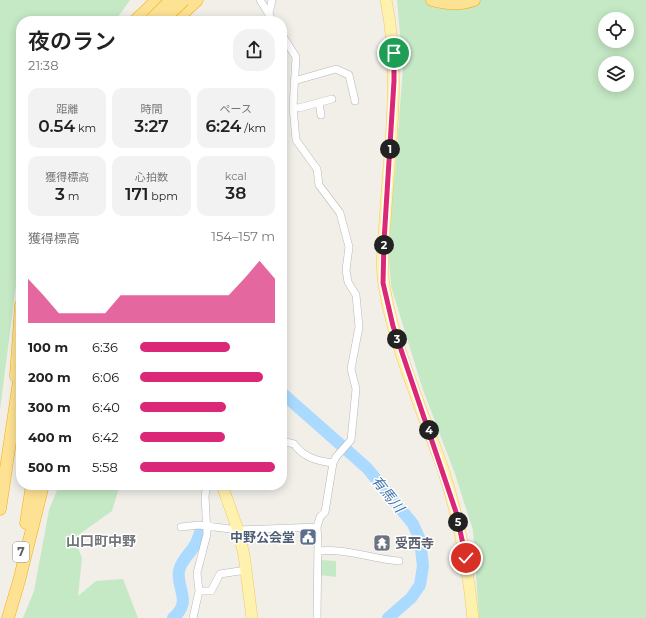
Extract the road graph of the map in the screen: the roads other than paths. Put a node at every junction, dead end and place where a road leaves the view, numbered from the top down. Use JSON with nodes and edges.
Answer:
{"nodes":[{"id":1,"x":157,"y":0,"type":"edge"},
{"id":2,"x":170,"y":0,"type":"edge"},
{"id":3,"x":184,"y":0,"type":"edge"},
{"id":4,"x":197,"y":0,"type":"edge"},
{"id":5,"x":260,"y":0,"type":"edge"},
{"id":6,"x":272,"y":0,"type":"edge"},
{"id":7,"x":385,"y":0,"type":"edge"},
{"id":8,"x":432,"y":0,"type":"edge"},
{"id":9,"x":474,"y":0,"type":"edge"},
{"id":10,"x":269,"y":14,"type":"joint"},
{"id":11,"x":140,"y":16,"type":"edge"},
{"id":12,"x":155,"y":16,"type":"edge"},
{"id":13,"x":167,"y":16,"type":"edge"},
{"id":14,"x":169,"y":16,"type":"edge"},
{"id":15,"x":180,"y":16,"type":"edge"},
{"id":16,"x":287,"y":43,"type":"edge"},
{"id":17,"x":358,"y":77,"type":"dead end"},
{"id":18,"x":350,"y":79,"type":"junction"},
{"id":19,"x":294,"y":81,"type":"junction"},
{"id":20,"x":332,"y":99,"type":"dead end"},
{"id":21,"x":355,"y":101,"type":"dead end"},
{"id":22,"x":319,"y":103,"type":"junction"},
{"id":23,"x":293,"y":107,"type":"junction"},
{"id":24,"x":321,"y":115,"type":"dead end"},
{"id":25,"x":16,"y":376,"type":"edge"},
{"id":26,"x":16,"y":404,"type":"edge"},
{"id":27,"x":12,"y":433,"type":"junction"},
{"id":28,"x":287,"y":443,"type":"edge"},
{"id":29,"x":334,"y":460,"type":"junction"},
{"id":30,"x":31,"y":490,"type":"edge"},
{"id":31,"x":42,"y":490,"type":"edge"},
{"id":32,"x":206,"y":490,"type":"edge"},
{"id":33,"x":224,"y":490,"type":"edge"},
{"id":34,"x":0,"y":508,"type":"edge"},
{"id":35,"x":181,"y":527,"type":"dead end"},
{"id":36,"x":206,"y":527,"type":"junction"},
{"id":37,"x":317,"y":527,"type":"junction"},
{"id":38,"x":238,"y":530,"type":"junction"},
{"id":39,"x":318,"y":551,"type":"junction"},
{"id":40,"x":399,"y":561,"type":"dead end"},
{"id":41,"x":246,"y":570,"type":"junction"},
{"id":42,"x":198,"y":591,"type":"junction"},
{"id":43,"x":7,"y":618,"type":"edge"},
{"id":44,"x":193,"y":618,"type":"edge"},
{"id":45,"x":252,"y":618,"type":"edge"},
{"id":46,"x":317,"y":618,"type":"edge"},
{"id":47,"x":473,"y":618,"type":"edge"}],
"edges":[{"from":1,"to":11,"type":"highway"},
{"from":2,"to":12,"type":"highway","bridge":true},
{"from":2,"to":14,"type":"main road"},
{"from":3,"to":13,"type":"highway","bridge":true},
{"from":4,"to":15,"type":"highway"},
{"from":5,"to":10,"type":"street"},
{"from":6,"to":10,"type":"street"},
{"from":7,"to":47,"type":"main road"},
{"from":8,"to":9,"type":"highway"},
{"from":16,"to":19,"type":"street"},
{"from":17,"to":18,"type":"street"},
{"from":18,"to":19,"type":"street"},
{"from":18,"to":21,"type":"street"},
{"from":19,"to":23,"type":"street"},
{"from":20,"to":22,"type":"street"},
{"from":22,"to":23,"type":"street"},
{"from":22,"to":24,"type":"street"},
{"from":23,"to":29,"type":"street"},
{"from":25,"to":27,"type":"highway"},
{"from":26,"to":27,"type":"highway"},
{"from":27,"to":34,"type":"highway"},
{"from":28,"to":29,"type":"street"},
{"from":29,"to":37,"type":"street"},
{"from":30,"to":43,"type":"highway","number":"7"},
{"from":31,"to":43,"type":"highway"},
{"from":32,"to":36,"type":"street"},
{"from":33,"to":38,"type":"main road"},
{"from":35,"to":36,"type":"street"},
{"from":36,"to":38,"type":"street"},
{"from":36,"to":42,"type":"street"},
{"from":37,"to":38,"type":"street"},
{"from":37,"to":39,"type":"street"},
{"from":38,"to":41,"type":"main road"},
{"from":39,"to":40,"type":"street"},
{"from":39,"to":46,"type":"street"},
{"from":41,"to":42,"type":"street"},
{"from":41,"to":45,"type":"main road"},
{"from":42,"to":44,"type":"street"}]}
